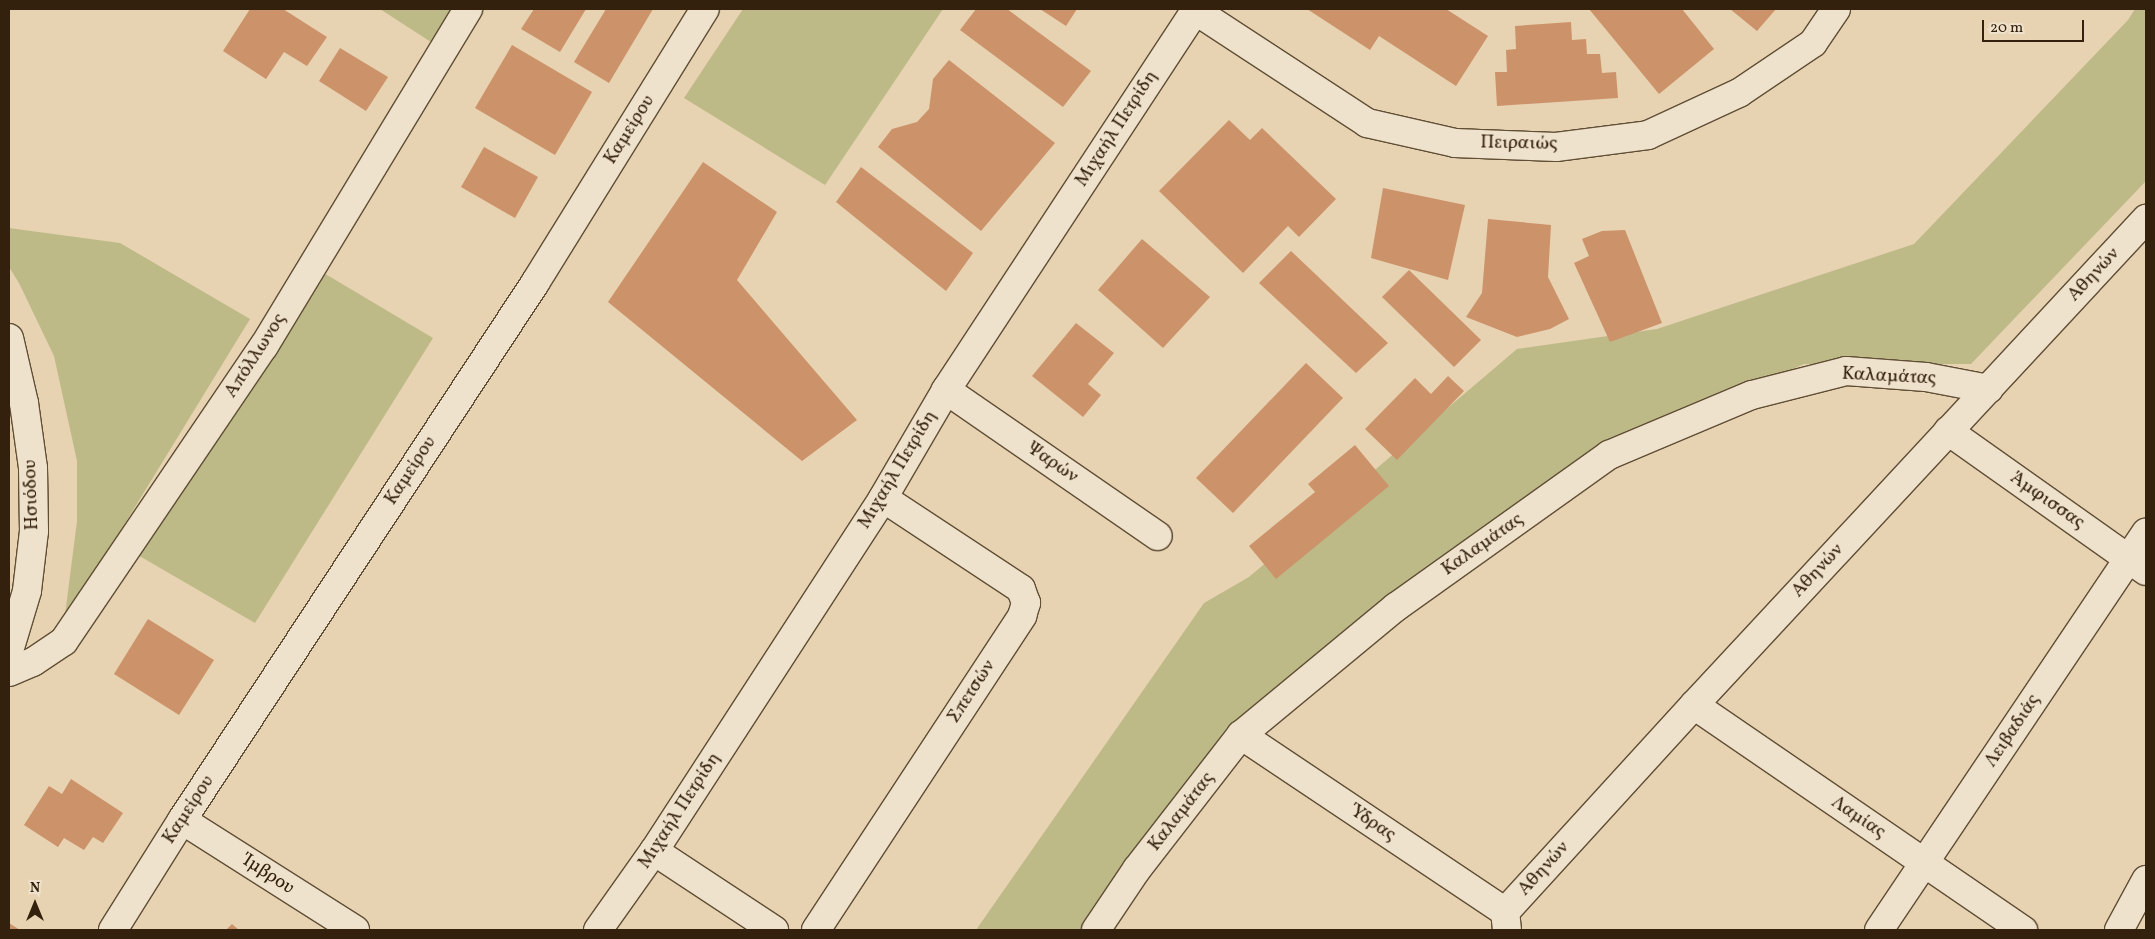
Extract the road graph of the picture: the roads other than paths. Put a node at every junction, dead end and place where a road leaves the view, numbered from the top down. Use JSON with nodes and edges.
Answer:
{"nodes":[{"id":1,"x":468,"y":9,"type":"edge"},
{"id":2,"x":705,"y":9,"type":"edge"},
{"id":3,"x":1194,"y":9,"type":"edge"},
{"id":4,"x":1836,"y":9,"type":"edge"},
{"id":5,"x":2146,"y":219,"type":"edge"},
{"id":6,"x":9,"y":338,"type":"edge"},
{"id":7,"x":1989,"y":388,"type":"junction"},
{"id":8,"x":946,"y":390,"type":"junction"},
{"id":9,"x":1948,"y":431,"type":"junction"},
{"id":10,"x":883,"y":498,"type":"junction"},
{"id":11,"x":2146,"y":532,"type":"edge"},
{"id":12,"x":1158,"y":536,"type":"dead end"},
{"id":13,"x":2137,"y":565,"type":"edge"},
{"id":14,"x":9,"y":651,"type":"edge"},
{"id":15,"x":9,"y":672,"type":"edge"},
{"id":16,"x":1694,"y":705,"type":"junction"},
{"id":17,"x":1242,"y":735,"type":"junction"},
{"id":18,"x":182,"y":820,"type":"junction"},
{"id":19,"x":654,"y":852,"type":"junction"},
{"id":20,"x":1924,"y":863,"type":"junction"},
{"id":21,"x":2146,"y":880,"type":"edge"},
{"id":22,"x":1506,"y":921,"type":"edge"},
{"id":23,"x":113,"y":930,"type":"edge"},
{"id":24,"x":355,"y":930,"type":"edge"},
{"id":25,"x":598,"y":930,"type":"edge"},
{"id":26,"x":774,"y":930,"type":"edge"},
{"id":27,"x":816,"y":930,"type":"edge"},
{"id":28,"x":1096,"y":930,"type":"edge"},
{"id":29,"x":1879,"y":930,"type":"edge"},
{"id":30,"x":2023,"y":930,"type":"edge"},
{"id":31,"x":2119,"y":930,"type":"edge"}],
"edges":[{"from":1,"to":15,"type":"street","name":"Απόλλωνος"},
{"from":2,"to":18,"type":"street","name":"Καμείρου"},
{"from":3,"to":4,"type":"street","name":"Πειραιώς"},
{"from":3,"to":8,"type":"street","name":"Μιχαήλ Πετρίδη"},
{"from":5,"to":7,"type":"street","name":"Αθηνών"},
{"from":6,"to":14,"type":"street","name":"Ησιόδου"},
{"from":7,"to":9,"type":"street","name":"Αθηνών"},
{"from":7,"to":17,"type":"street","name":"Καλαμάτας"},
{"from":8,"to":10,"type":"street","name":"Μιχαήλ Πετρίδη"},
{"from":8,"to":12,"type":"street","name":"Ψαρών"},
{"from":9,"to":13,"type":"street","name":"Άμφισσας"},
{"from":9,"to":16,"type":"street","name":"Αθηνών"},
{"from":10,"to":19,"type":"street","name":"Μιχαήλ Πετρίδη"},
{"from":10,"to":27,"type":"street","name":"Σπετσών"},
{"from":11,"to":13,"type":"street","name":"Λειβαδιάς"},
{"from":13,"to":20,"type":"street","name":"Λειβαδιάς"},
{"from":16,"to":20,"type":"street","name":"Λαμίας"},
{"from":16,"to":22,"type":"street","name":"Αθηνών"},
{"from":17,"to":22,"type":"street","name":"Ύδρας"},
{"from":17,"to":28,"type":"street","name":"Καλαμάτας"},
{"from":18,"to":23,"type":"street","name":"Καμείρου"},
{"from":18,"to":24,"type":"street","name":"Ίμβρου"},
{"from":19,"to":25,"type":"street","name":"Μιχαήλ Πετρίδη"},
{"from":19,"to":26,"type":"street"},
{"from":20,"to":29,"type":"street","name":"Λειβαδιάς"},
{"from":20,"to":30,"type":"street","name":"Λαμίας"},
{"from":21,"to":31,"type":"street"}]}
